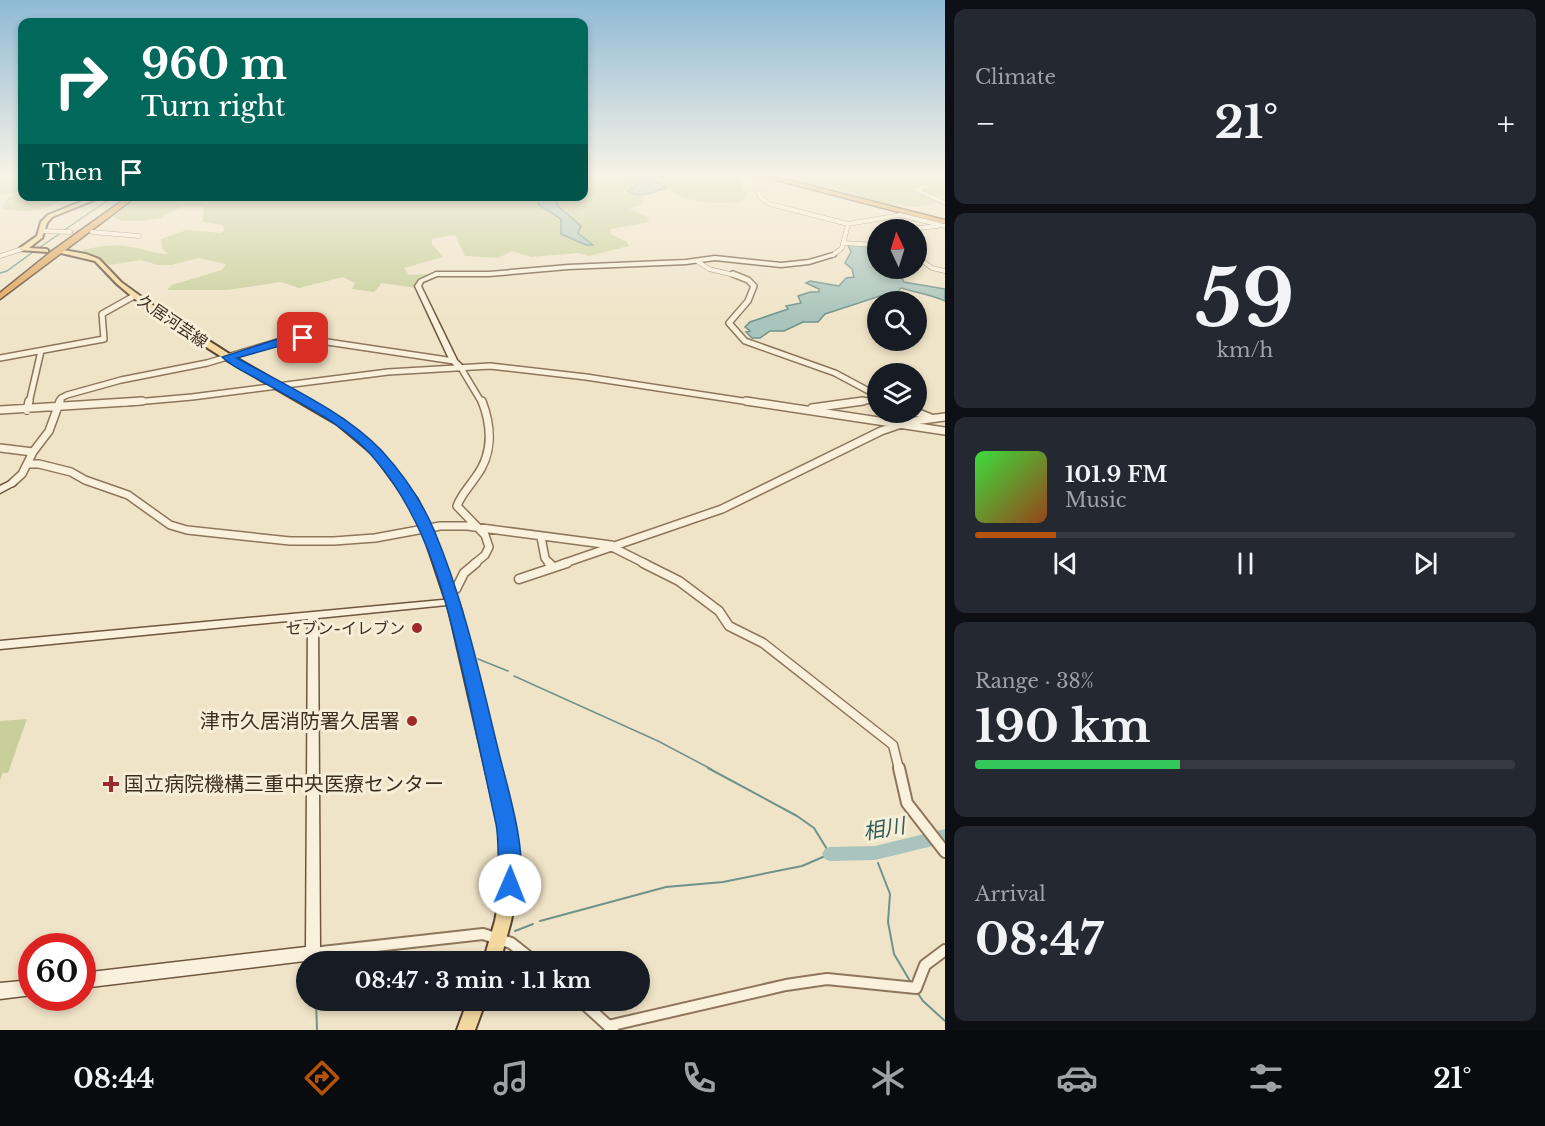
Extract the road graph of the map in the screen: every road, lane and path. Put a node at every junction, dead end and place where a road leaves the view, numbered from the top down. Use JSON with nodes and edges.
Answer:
{"nodes":[{"id":1,"x":44,"y":223,"type":"edge"},
{"id":2,"x":92,"y":223,"type":"edge"},
{"id":3,"x":96,"y":223,"type":"edge"},
{"id":4,"x":844,"y":223,"type":"edge"},
{"id":5,"x":853,"y":223,"type":"edge"},
{"id":6,"x":848,"y":224,"type":"junction"},
{"id":7,"x":945,"y":224,"type":"edge"},
{"id":8,"x":927,"y":226,"type":"edge"},
{"id":9,"x":42,"y":231,"type":"junction"},
{"id":10,"x":65,"y":231,"type":"tunnel mouth"},
{"id":11,"x":92,"y":232,"type":"tunnel mouth"},
{"id":12,"x":139,"y":237,"type":"dead end"},
{"id":13,"x":843,"y":243,"type":"junction"},
{"id":14,"x":867,"y":244,"type":"edge"},
{"id":15,"x":22,"y":249,"type":"junction"},
{"id":16,"x":46,"y":251,"type":"dead end"},
{"id":17,"x":63,"y":252,"type":"dead end"},
{"id":18,"x":833,"y":255,"type":"joint"},
{"id":19,"x":0,"y":256,"type":"edge"},
{"id":20,"x":697,"y":261,"type":"junction"},
{"id":21,"x":927,"y":264,"type":"edge"},
{"id":22,"x":945,"y":271,"type":"edge"},
{"id":23,"x":0,"y":291,"type":"edge"},
{"id":24,"x":134,"y":296,"type":"junction"},
{"id":25,"x":0,"y":297,"type":"edge"},
{"id":26,"x":40,"y":351,"type":"junction"},
{"id":27,"x":228,"y":357,"type":"junction"},
{"id":28,"x":0,"y":358,"type":"edge"},
{"id":29,"x":454,"y":361,"type":"junction"},
{"id":30,"x":461,"y":368,"type":"junction"},
{"id":31,"x":277,"y":386,"type":"junction"},
{"id":32,"x":867,"y":392,"type":"edge"},
{"id":33,"x":867,"y":400,"type":"edge"},
{"id":34,"x":57,"y":408,"type":"junction"},
{"id":35,"x":791,"y":408,"type":"junction"},
{"id":36,"x":0,"y":410,"type":"edge"},
{"id":37,"x":27,"y":410,"type":"junction"},
{"id":38,"x":927,"y":416,"type":"edge"},
{"id":39,"x":945,"y":417,"type":"edge"},
{"id":40,"x":935,"y":419,"type":"junction"},
{"id":41,"x":945,"y":423,"type":"edge"},
{"id":42,"x":900,"y":425,"type":"junction"},
{"id":43,"x":945,"y":432,"type":"edge"},
{"id":44,"x":0,"y":447,"type":"edge"},
{"id":45,"x":33,"y":452,"type":"junction"},
{"id":46,"x":28,"y":464,"type":"junction"},
{"id":47,"x":12,"y":483,"type":"joint"},
{"id":48,"x":0,"y":490,"type":"edge"},
{"id":49,"x":477,"y":527,"type":"junction"},
{"id":50,"x":427,"y":529,"type":"junction"},
{"id":51,"x":541,"y":537,"type":"junction"},
{"id":52,"x":611,"y":546,"type":"junction"},
{"id":53,"x":553,"y":567,"type":"junction"},
{"id":54,"x":519,"y":579,"type":"dead end"},
{"id":55,"x":451,"y":596,"type":"junction"},
{"id":56,"x":313,"y":616,"type":"junction"},
{"id":57,"x":0,"y":645,"type":"edge"},
{"id":58,"x":939,"y":843,"type":"edge"},
{"id":59,"x":499,"y":936,"type":"junction"},
{"id":60,"x":945,"y":950,"type":"edge"},
{"id":61,"x":313,"y":951,"type":"edge"},
{"id":62,"x":331,"y":951,"type":"edge"},
{"id":63,"x":494,"y":951,"type":"edge"},
{"id":64,"x":523,"y":951,"type":"edge"},
{"id":65,"x":296,"y":955,"type":"edge"},
{"id":66,"x":96,"y":979,"type":"edge"},
{"id":67,"x":18,"y":989,"type":"edge"},
{"id":68,"x":0,"y":991,"type":"edge"},
{"id":69,"x":473,"y":1011,"type":"edge"},
{"id":70,"x":592,"y":1011,"type":"edge"},
{"id":71,"x":611,"y":1028,"type":"edge"},
{"id":72,"x":466,"y":1030,"type":"edge"}],
"edges":[{"from":1,"to":9,"type":"main road"},
{"from":2,"to":23,"type":"highway"},
{"from":3,"to":25,"type":"highway"},
{"from":4,"to":6,"type":"street"},
{"from":5,"to":6,"type":"street"},
{"from":6,"to":13,"type":"street"},
{"from":7,"to":8,"type":"street"},
{"from":9,"to":10,"type":"street"},
{"from":9,"to":15,"type":"main road"},
{"from":11,"to":12,"type":"street"},
{"from":13,"to":14,"type":"street"},
{"from":13,"to":18,"type":"street"},
{"from":15,"to":16,"type":"main road"},
{"from":15,"to":19,"type":"street"},
{"from":17,"to":24,"type":"main road","name":"久居河芸線"},
{"from":18,"to":20,"type":"street"},
{"from":20,"to":29,"type":"street"},
{"from":20,"to":32,"type":"street"},
{"from":21,"to":22,"type":"street"},
{"from":24,"to":26,"type":"street"},
{"from":24,"to":27,"type":"main road","name":"久居河芸線"},
{"from":26,"to":28,"type":"street"},
{"from":26,"to":37,"type":"street"},
{"from":27,"to":29,"type":"street"},
{"from":27,"to":31,"type":"main road","name":"久居河芸線"},
{"from":27,"to":34,"type":"street"},
{"from":29,"to":30,"type":"street"},
{"from":30,"to":31,"type":"street"},
{"from":30,"to":35,"type":"street"},
{"from":30,"to":49,"type":"street"},
{"from":31,"to":34,"type":"street"},
{"from":31,"to":50,"type":"main road","name":"久居河芸線"},
{"from":33,"to":35,"type":"street"},
{"from":34,"to":37,"type":"street"},
{"from":34,"to":45,"type":"street"},
{"from":35,"to":42,"type":"street"},
{"from":36,"to":37,"type":"street"},
{"from":38,"to":40,"type":"street"},
{"from":39,"to":40,"type":"street"},
{"from":40,"to":41,"type":"street"},
{"from":40,"to":42,"type":"street"},
{"from":42,"to":43,"type":"street"},
{"from":42,"to":52,"type":"street"},
{"from":44,"to":45,"type":"street"},
{"from":45,"to":46,"type":"street"},
{"from":46,"to":47,"type":"street"},
{"from":46,"to":50,"type":"street"},
{"from":47,"to":48,"type":"street"},
{"from":49,"to":50,"type":"street"},
{"from":49,"to":51,"type":"street"},
{"from":49,"to":55,"type":"street"},
{"from":50,"to":55,"type":"main road","name":"久居河芸線"},
{"from":51,"to":52,"type":"street"},
{"from":51,"to":53,"type":"street"},
{"from":52,"to":53,"type":"street"},
{"from":52,"to":58,"type":"street"},
{"from":53,"to":54,"type":"street"},
{"from":55,"to":56,"type":"street"},
{"from":55,"to":59,"type":"main road","name":"久居河芸線"},
{"from":56,"to":57,"type":"street"},
{"from":56,"to":61,"type":"street"},
{"from":59,"to":62,"type":"street"},
{"from":59,"to":63,"type":"main road","name":"久居河芸線"},
{"from":59,"to":64,"type":"street"},
{"from":60,"to":71,"type":"street"},
{"from":65,"to":66,"type":"street"},
{"from":67,"to":68,"type":"street"},
{"from":69,"to":72,"type":"main road"},
{"from":70,"to":71,"type":"street"}]}
